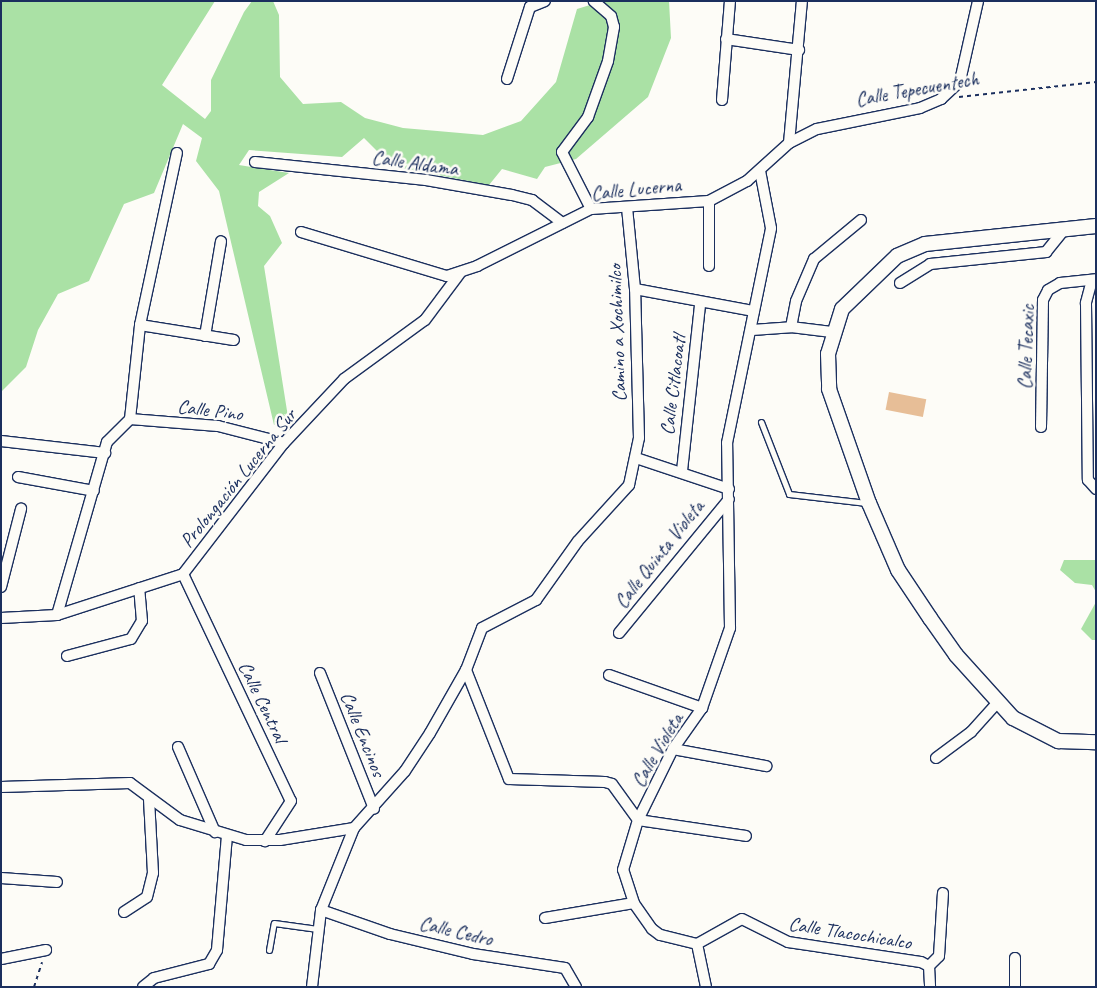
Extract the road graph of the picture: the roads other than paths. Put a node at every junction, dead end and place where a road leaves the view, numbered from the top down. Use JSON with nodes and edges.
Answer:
{"nodes":[{"id":1,"x":545,"y":1,"type":"edge"},
{"id":2,"x":594,"y":1,"type":"edge"},
{"id":3,"x":730,"y":1,"type":"edge"},
{"id":4,"x":802,"y":1,"type":"edge"},
{"id":5,"x":978,"y":1,"type":"edge"},
{"id":6,"x":726,"y":39,"type":"junction"},
{"id":7,"x":798,"y":50,"type":"junction"},
{"id":8,"x":507,"y":79,"type":"dead end"},
{"id":9,"x":722,"y":100,"type":"dead end"},
{"id":10,"x":789,"y":142,"type":"junction"},
{"id":11,"x":177,"y":153,"type":"dead end"},
{"id":12,"x":255,"y":162,"type":"dead end"},
{"id":13,"x":760,"y":171,"type":"junction"},
{"id":14,"x":709,"y":201,"type":"junction"},
{"id":15,"x":627,"y":207,"type":"junction"},
{"id":16,"x":591,"y":209,"type":"junction"},
{"id":17,"x":862,"y":220,"type":"dead end"},
{"id":18,"x":562,"y":223,"type":"junction"},
{"id":19,"x":1096,"y":226,"type":"edge"},
{"id":20,"x":1063,"y":231,"type":"junction"},
{"id":21,"x":301,"y":232,"type":"dead end"},
{"id":22,"x":222,"y":241,"type":"dead end"},
{"id":23,"x":709,"y":266,"type":"dead end"},
{"id":24,"x":460,"y":273,"type":"junction"},
{"id":25,"x":1094,"y":279,"type":"edge"},
{"id":26,"x":900,"y":283,"type":"dead end"},
{"id":27,"x":635,"y":289,"type":"junction"},
{"id":28,"x":700,"y":304,"type":"junction"},
{"id":29,"x":754,"y":311,"type":"junction"},
{"id":30,"x":140,"y":325,"type":"junction"},
{"id":31,"x":791,"y":327,"type":"junction"},
{"id":32,"x":752,"y":330,"type":"junction"},
{"id":33,"x":832,"y":332,"type":"junction"},
{"id":34,"x":206,"y":336,"type":"junction"},
{"id":35,"x":234,"y":340,"type":"dead end"},
{"id":36,"x":130,"y":419,"type":"junction"},
{"id":37,"x":761,"y":422,"type":"dead end"},
{"id":38,"x":1041,"y":426,"type":"dead end"},
{"id":39,"x":1,"y":441,"type":"edge"},
{"id":40,"x":284,"y":443,"type":"junction"},
{"id":41,"x":104,"y":453,"type":"junction"},
{"id":42,"x":636,"y":458,"type":"junction"},
{"id":43,"x":682,"y":471,"type":"junction"},
{"id":44,"x":18,"y":477,"type":"dead end"},
{"id":45,"x":1096,"y":489,"type":"edge"},
{"id":46,"x":94,"y":491,"type":"junction"},
{"id":47,"x":729,"y":494,"type":"junction"},
{"id":48,"x":869,"y":503,"type":"junction"},
{"id":49,"x":21,"y":509,"type":"dead end"},
{"id":50,"x":183,"y":574,"type":"junction"},
{"id":51,"x":1,"y":587,"type":"edge"},
{"id":52,"x":139,"y":588,"type":"junction"},
{"id":53,"x":57,"y":615,"type":"junction"},
{"id":54,"x":1,"y":618,"type":"edge"},
{"id":55,"x":619,"y":633,"type":"dead end"},
{"id":56,"x":67,"y":656,"type":"dead end"},
{"id":57,"x":466,"y":670,"type":"junction"},
{"id":58,"x":320,"y":673,"type":"dead end"},
{"id":59,"x":609,"y":675,"type":"dead end"},
{"id":60,"x":997,"y":702,"type":"junction"},
{"id":61,"x":702,"y":708,"type":"junction"},
{"id":62,"x":1096,"y":742,"type":"edge"},
{"id":63,"x":178,"y":747,"type":"dead end"},
{"id":64,"x":673,"y":749,"type":"junction"},
{"id":65,"x":936,"y":758,"type":"dead end"},
{"id":66,"x":766,"y":766,"type":"dead end"},
{"id":67,"x":1,"y":787,"type":"edge"},
{"id":68,"x":149,"y":798,"type":"junction"},
{"id":69,"x":374,"y":809,"type":"junction"},
{"id":70,"x":638,"y":820,"type":"junction"},
{"id":71,"x":354,"y":828,"type":"junction"},
{"id":72,"x":215,"y":832,"type":"junction"},
{"id":73,"x":227,"y":835,"type":"junction"},
{"id":74,"x":746,"y":836,"type":"dead end"},
{"id":75,"x":265,"y":842,"type":"junction"},
{"id":76,"x":1,"y":878,"type":"edge"},
{"id":77,"x":57,"y":882,"type":"dead end"},
{"id":78,"x":943,"y":893,"type":"dead end"},
{"id":79,"x":634,"y":903,"type":"junction"},
{"id":80,"x":321,"y":910,"type":"junction"},
{"id":81,"x":124,"y":912,"type":"dead end"},
{"id":82,"x":545,"y":918,"type":"dead end"},
{"id":83,"x":318,"y":929,"type":"junction"},
{"id":84,"x":697,"y":944,"type":"junction"},
{"id":85,"x":46,"y":950,"type":"road end"},
{"id":86,"x":269,"y":950,"type":"dead end"},
{"id":87,"x":1016,"y":958,"type":"dead end"},
{"id":88,"x":1,"y":959,"type":"edge"},
{"id":89,"x":929,"y":966,"type":"junction"},
{"id":90,"x":144,"y":986,"type":"edge"},
{"id":91,"x":312,"y":987,"type":"edge"},
{"id":92,"x":576,"y":987,"type":"edge"},
{"id":93,"x":706,"y":987,"type":"edge"},
{"id":94,"x":930,"y":987,"type":"edge"},
{"id":95,"x":1015,"y":987,"type":"edge"}],
"edges":[{"from":1,"to":8,"type":"street"},
{"from":2,"to":16,"type":"street"},
{"from":3,"to":6,"type":"street"},
{"from":4,"to":7,"type":"street"},
{"from":5,"to":10,"type":"street","name":"Calle Tepecuentech"},
{"from":6,"to":7,"type":"street"},
{"from":6,"to":9,"type":"street"},
{"from":7,"to":10,"type":"street"},
{"from":10,"to":13,"type":"street","name":"Calle Tepecuentech"},
{"from":11,"to":30,"type":"street"},
{"from":12,"to":18,"type":"street","name":"Calle Aldama"},
{"from":13,"to":14,"type":"street","name":"Calle Lucerna"},
{"from":13,"to":29,"type":"street","name":"Calle Violeta"},
{"from":14,"to":15,"type":"street","name":"Calle Lucerna"},
{"from":14,"to":23,"type":"street"},
{"from":15,"to":16,"type":"street","name":"Calle Lucerna"},
{"from":15,"to":27,"type":"street","name":"Camino a Xochimilco"},
{"from":16,"to":18,"type":"street","name":"Calle Lucerna"},
{"from":17,"to":31,"type":"street"},
{"from":18,"to":24,"type":"street","name":"Calle Lucerna"},
{"from":19,"to":20,"type":"main road"},
{"from":20,"to":26,"type":"street"},
{"from":20,"to":33,"type":"main road"},
{"from":21,"to":24,"type":"street"},
{"from":22,"to":34,"type":"street"},
{"from":24,"to":40,"type":"street","name":"Prolongación Lucerna Sur"},
{"from":25,"to":38,"type":"street","name":"Calle Tecaxic"},
{"from":25,"to":45,"type":"street"},
{"from":27,"to":28,"type":"street"},
{"from":27,"to":42,"type":"street","name":"Camino a Xochimilco"},
{"from":28,"to":29,"type":"street"},
{"from":28,"to":43,"type":"street","name":"Calle Citlacoatl"},
{"from":29,"to":32,"type":"street","name":"Calle Violeta"},
{"from":30,"to":34,"type":"street"},
{"from":30,"to":36,"type":"street"},
{"from":31,"to":32,"type":"street"},
{"from":31,"to":33,"type":"street"},
{"from":32,"to":47,"type":"street","name":"Calle Violeta"},
{"from":33,"to":48,"type":"main road"},
{"from":34,"to":35,"type":"street"},
{"from":36,"to":40,"type":"street","name":"Calle Pino"},
{"from":36,"to":41,"type":"street"},
{"from":37,"to":48,"type":"lane"},
{"from":39,"to":41,"type":"street"},
{"from":40,"to":50,"type":"street","name":"Prolongación Lucerna Sur"},
{"from":41,"to":46,"type":"street"},
{"from":42,"to":43,"type":"street"},
{"from":42,"to":57,"type":"street","name":"Camino a Xochimilco"},
{"from":43,"to":47,"type":"street"},
{"from":44,"to":46,"type":"street"},
{"from":46,"to":53,"type":"street"},
{"from":47,"to":55,"type":"street","name":"Calle Quinta Violeta"},
{"from":47,"to":61,"type":"street","name":"Calle Violeta"},
{"from":48,"to":60,"type":"main road"},
{"from":49,"to":51,"type":"street"},
{"from":50,"to":52,"type":"street","name":"Prolongación Lucerna Sur"},
{"from":50,"to":75,"type":"street","name":"Calle Central"},
{"from":52,"to":53,"type":"street","name":"Prolongación Lucerna Sur"},
{"from":52,"to":56,"type":"street"},
{"from":53,"to":54,"type":"street","name":"Prolongación Lucerna Sur"},
{"from":57,"to":69,"type":"street","name":"Camino a Xochimilco"},
{"from":57,"to":70,"type":"street"},
{"from":58,"to":69,"type":"street","name":"Calle Encinos"},
{"from":59,"to":61,"type":"street"},
{"from":60,"to":62,"type":"main road"},
{"from":60,"to":65,"type":"street"},
{"from":61,"to":64,"type":"street","name":"Calle Violeta"},
{"from":63,"to":72,"type":"street"},
{"from":64,"to":66,"type":"street"},
{"from":64,"to":70,"type":"street","name":"Calle Violeta"},
{"from":67,"to":68,"type":"street"},
{"from":68,"to":72,"type":"street"},
{"from":68,"to":81,"type":"street"},
{"from":69,"to":71,"type":"street","name":"Camino a Xochimilco"},
{"from":70,"to":74,"type":"street"},
{"from":70,"to":79,"type":"street","name":"Calle Violeta"},
{"from":71,"to":75,"type":"street"},
{"from":71,"to":80,"type":"street"},
{"from":72,"to":73,"type":"street"},
{"from":73,"to":75,"type":"street"},
{"from":73,"to":90,"type":"street"},
{"from":76,"to":77,"type":"street"},
{"from":78,"to":89,"type":"street"},
{"from":79,"to":82,"type":"street"},
{"from":79,"to":84,"type":"street","name":"Calle Violeta"},
{"from":80,"to":83,"type":"street"},
{"from":80,"to":92,"type":"street","name":"Calle Cedro"},
{"from":83,"to":86,"type":"lane"},
{"from":83,"to":91,"type":"street"},
{"from":84,"to":89,"type":"street","name":"Calle Tlacochicalco"},
{"from":84,"to":93,"type":"street"},
{"from":85,"to":88,"type":"street"},
{"from":87,"to":95,"type":"street"},
{"from":89,"to":94,"type":"street","name":"Calle Tlacochicalco"}]}
